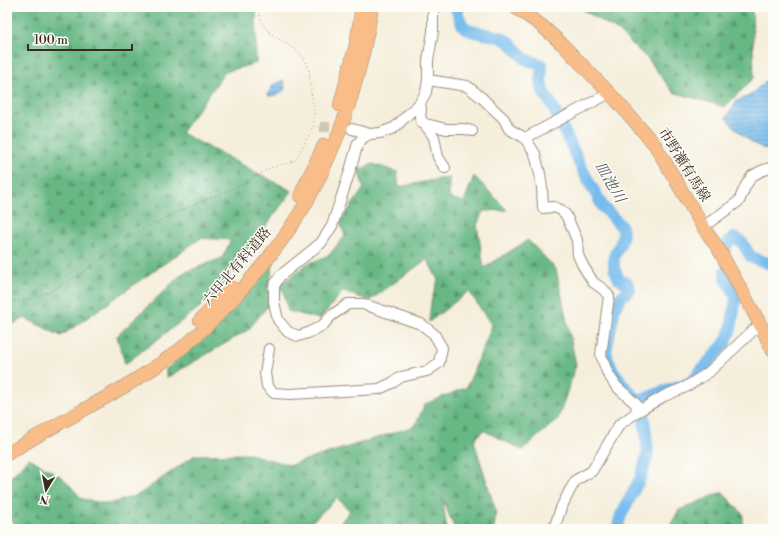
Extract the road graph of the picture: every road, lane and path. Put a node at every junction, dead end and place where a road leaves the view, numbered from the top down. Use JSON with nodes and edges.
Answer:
{"nodes":[{"id":1,"x":258,"y":7,"type":"edge"},
{"id":2,"x":362,"y":7,"type":"edge"},
{"id":3,"x":372,"y":7,"type":"edge"},
{"id":4,"x":433,"y":7,"type":"edge"},
{"id":5,"x":515,"y":7,"type":"edge"},
{"id":6,"x":428,"y":80,"type":"junction"},
{"id":7,"x":610,"y":93,"type":"junction"},
{"id":8,"x":420,"y":103,"type":"junction"},
{"id":9,"x":422,"y":123,"type":"junction"},
{"id":10,"x":313,"y":126,"type":"junction"},
{"id":11,"x":320,"y":126,"type":"tunnel mouth"},
{"id":12,"x":352,"y":129,"type":"tunnel mouth"},
{"id":13,"x":472,"y":132,"type":"dead end"},
{"id":14,"x":370,"y":134,"type":"junction"},
{"id":15,"x":525,"y":138,"type":"junction"},
{"id":16,"x":773,"y":167,"type":"edge"},
{"id":17,"x":445,"y":168,"type":"dead end"},
{"id":18,"x":703,"y":227,"type":"junction"},
{"id":19,"x":7,"y":303,"type":"edge"},
{"id":20,"x":760,"y":324,"type":"junction"},
{"id":21,"x":269,"y":349,"type":"dead end"},
{"id":22,"x":773,"y":351,"type":"edge"},
{"id":23,"x":641,"y":409,"type":"junction"},
{"id":24,"x":7,"y":444,"type":"edge"},
{"id":25,"x":7,"y":454,"type":"edge"},
{"id":26,"x":554,"y":529,"type":"edge"}],
"edges":[{"from":1,"to":10,"type":"path"},
{"from":2,"to":24,"type":"main road","name":"六甲北有料道路"},
{"from":3,"to":25,"type":"main road","name":"六甲北有料道路"},
{"from":4,"to":6,"type":"street"},
{"from":5,"to":7,"type":"main road","name":"市野瀬有馬線"},
{"from":6,"to":8,"type":"street"},
{"from":6,"to":15,"type":"street"},
{"from":7,"to":15,"type":"street"},
{"from":7,"to":18,"type":"main road","name":"市野瀬有馬線"},
{"from":8,"to":9,"type":"street"},
{"from":8,"to":14,"type":"street"},
{"from":9,"to":13,"type":"street"},
{"from":9,"to":17,"type":"street"},
{"from":10,"to":11,"type":"path"},
{"from":10,"to":19,"type":"path"},
{"from":12,"to":14,"type":"street"},
{"from":14,"to":21,"type":"street"},
{"from":15,"to":23,"type":"street"},
{"from":16,"to":18,"type":"street"},
{"from":18,"to":20,"type":"main road","name":"市野瀬有馬線"},
{"from":20,"to":22,"type":"main road","name":"市野瀬有馬線"},
{"from":20,"to":23,"type":"street"},
{"from":23,"to":26,"type":"street"}]}
